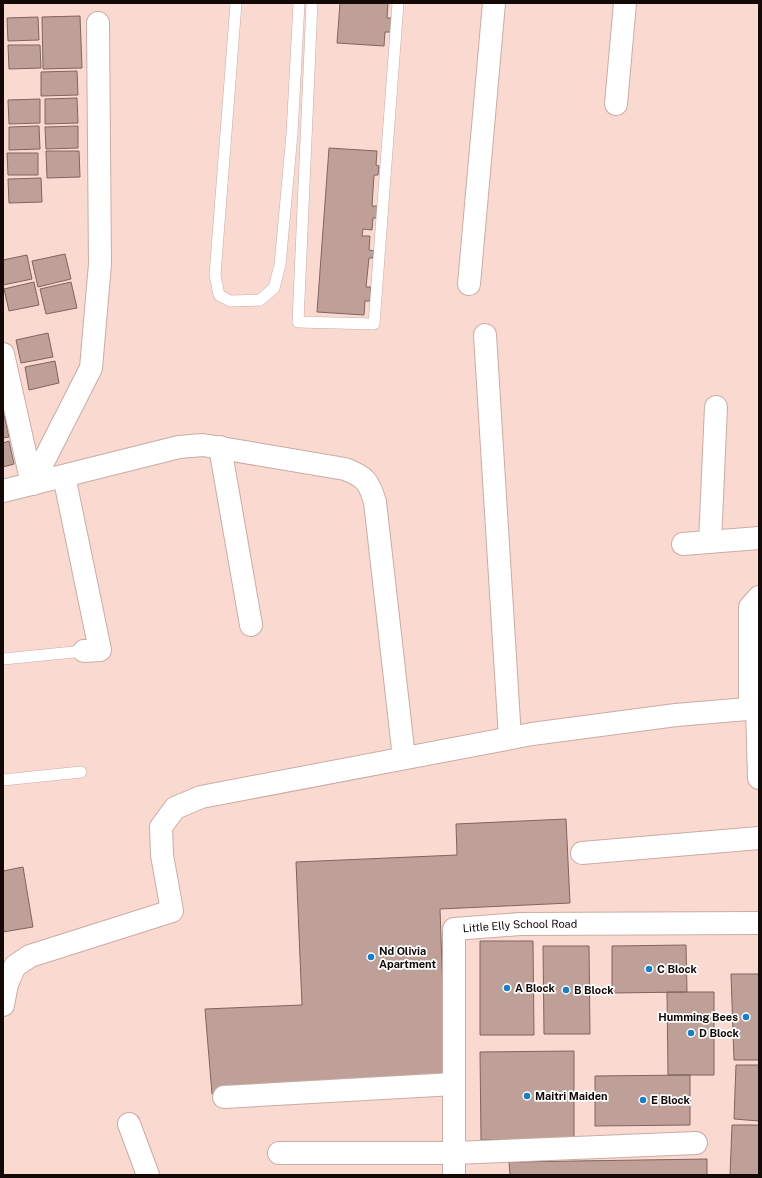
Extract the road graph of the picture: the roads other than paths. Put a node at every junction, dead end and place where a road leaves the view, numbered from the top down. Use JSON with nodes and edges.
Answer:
{"nodes":[{"id":1,"x":236,"y":3,"type":"edge"},
{"id":2,"x":298,"y":3,"type":"edge"},
{"id":3,"x":312,"y":3,"type":"edge"},
{"id":4,"x":398,"y":3,"type":"edge"},
{"id":5,"x":494,"y":3,"type":"edge"},
{"id":6,"x":625,"y":3,"type":"edge"},
{"id":7,"x":98,"y":23,"type":"dead end"},
{"id":8,"x":616,"y":104,"type":"dead end"},
{"id":9,"x":469,"y":284,"type":"dead end"},
{"id":10,"x":485,"y":335,"type":"dead end"},
{"id":11,"x":3,"y":354,"type":"edge"},
{"id":12,"x":716,"y":407,"type":"dead end"},
{"id":13,"x":220,"y":447,"type":"junction"},
{"id":14,"x":64,"y":476,"type":"junction"},
{"id":15,"x":32,"y":484,"type":"junction"},
{"id":16,"x":3,"y":491,"type":"edge"},
{"id":17,"x":759,"y":538,"type":"edge"},
{"id":18,"x":710,"y":542,"type":"junction"},
{"id":19,"x":683,"y":544,"type":"dead end"},
{"id":20,"x":759,"y":597,"type":"edge"},
{"id":21,"x":251,"y":625,"type":"dead end"},
{"id":22,"x":84,"y":651,"type":"joint"},
{"id":23,"x":3,"y":659,"type":"edge"},
{"id":24,"x":755,"y":708,"type":"edge"},
{"id":25,"x":510,"y":738,"type":"junction"},
{"id":26,"x":404,"y":758,"type":"junction"},
{"id":27,"x":81,"y":772,"type":"dead end"},
{"id":28,"x":759,"y":778,"type":"edge"},
{"id":29,"x":3,"y":780,"type":"edge"},
{"id":30,"x":759,"y":838,"type":"edge"},
{"id":31,"x":582,"y":853,"type":"dead end"},
{"id":32,"x":759,"y":923,"type":"edge"},
{"id":33,"x":4,"y":999,"type":"edge"},
{"id":34,"x":454,"y":1084,"type":"junction"},
{"id":35,"x":224,"y":1097,"type":"dead end"},
{"id":36,"x":129,"y":1124,"type":"dead end"},
{"id":37,"x":696,"y":1143,"type":"dead end"},
{"id":38,"x":279,"y":1153,"type":"dead end"},
{"id":39,"x":454,"y":1153,"type":"junction"},
{"id":40,"x":148,"y":1175,"type":"edge"},
{"id":41,"x":454,"y":1175,"type":"edge"}],
"edges":[{"from":1,"to":2,"type":"lane"},
{"from":3,"to":4,"type":"lane"},
{"from":5,"to":9,"type":"street"},
{"from":6,"to":8,"type":"street"},
{"from":7,"to":15,"type":"street"},
{"from":10,"to":25,"type":"street"},
{"from":11,"to":15,"type":"street"},
{"from":12,"to":18,"type":"street"},
{"from":13,"to":14,"type":"street"},
{"from":13,"to":21,"type":"street"},
{"from":13,"to":26,"type":"street"},
{"from":14,"to":15,"type":"street"},
{"from":14,"to":22,"type":"street"},
{"from":15,"to":16,"type":"street"},
{"from":17,"to":18,"type":"street"},
{"from":18,"to":19,"type":"street"},
{"from":20,"to":24,"type":"street"},
{"from":22,"to":23,"type":"lane"},
{"from":24,"to":25,"type":"street"},
{"from":24,"to":28,"type":"street"},
{"from":25,"to":26,"type":"street"},
{"from":26,"to":33,"type":"street"},
{"from":27,"to":29,"type":"lane"},
{"from":30,"to":31,"type":"street"},
{"from":32,"to":34,"type":"street","name":"Little Elly School Road"},
{"from":34,"to":35,"type":"street"},
{"from":34,"to":39,"type":"street","name":"Little Elly School Road"},
{"from":36,"to":40,"type":"street"},
{"from":37,"to":39,"type":"street"},
{"from":38,"to":39,"type":"street"},
{"from":39,"to":41,"type":"street","name":"Little Elly School Road"}]}
